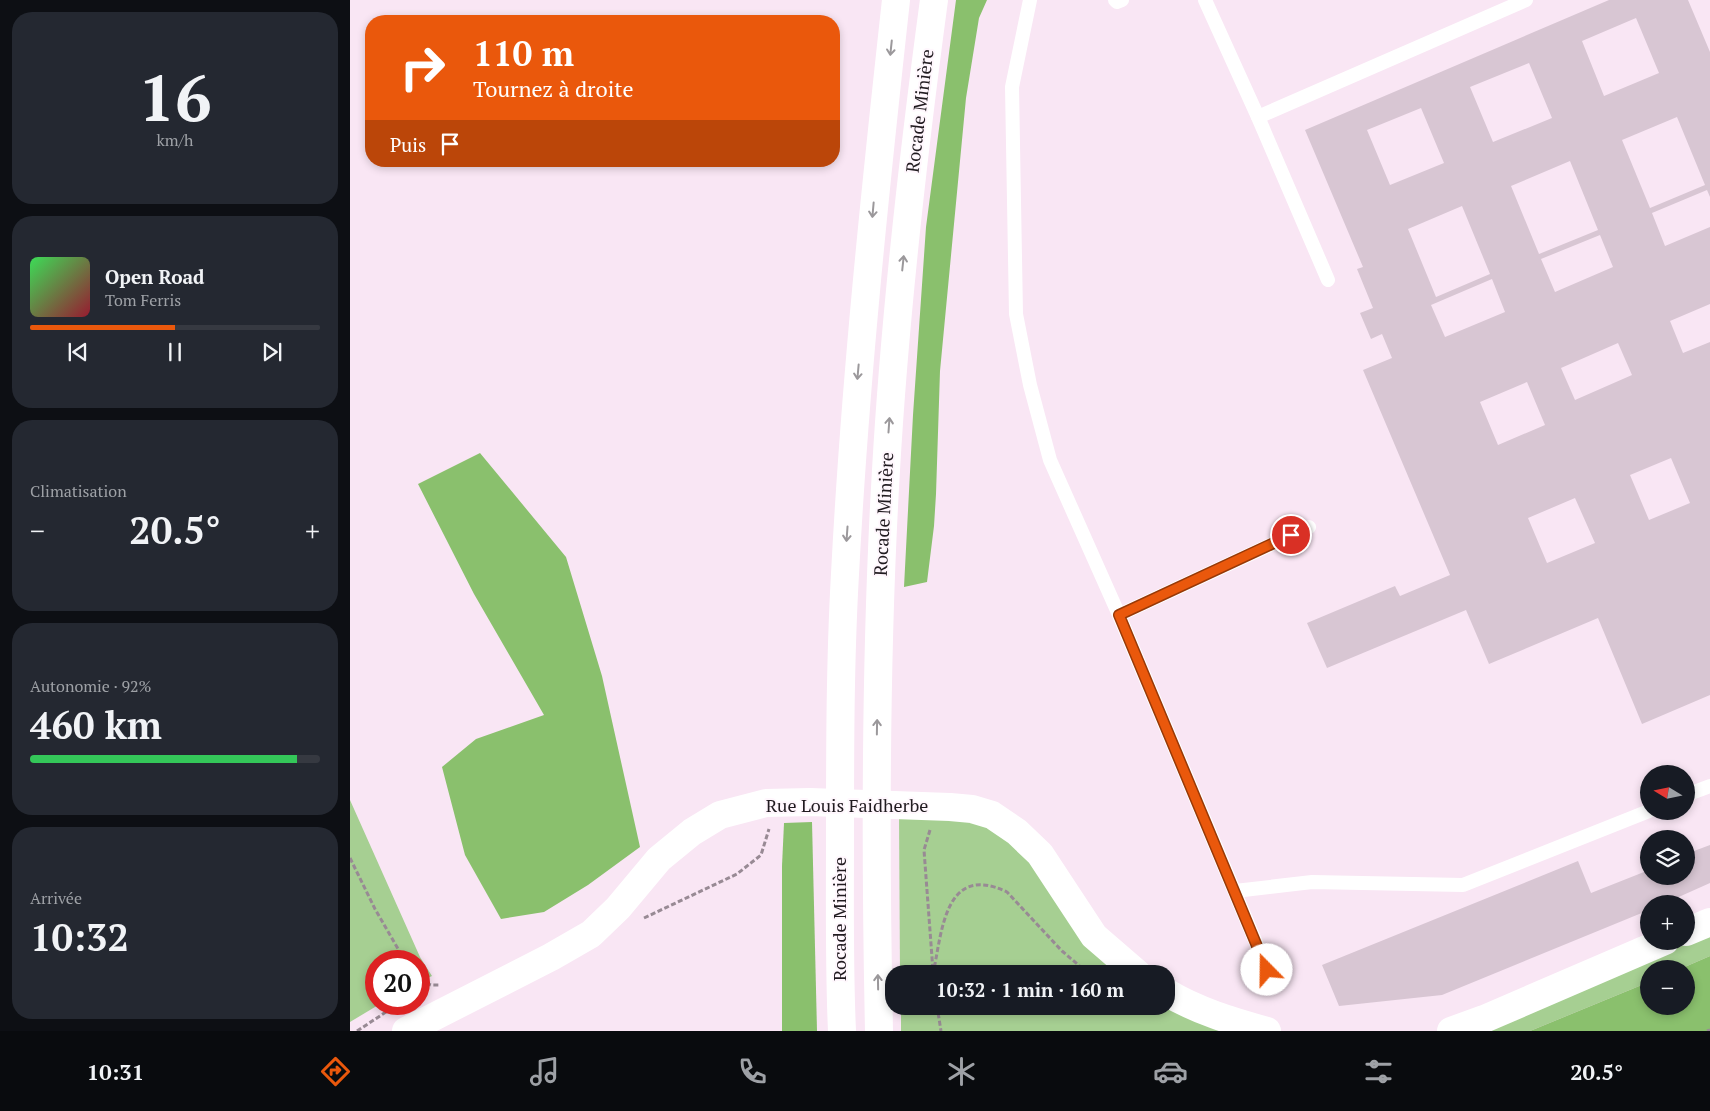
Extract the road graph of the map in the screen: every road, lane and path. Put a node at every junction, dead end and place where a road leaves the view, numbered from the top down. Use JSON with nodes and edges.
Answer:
{"nodes":[{"id":1,"x":896,"y":0,"type":"edge"},
{"id":2,"x":934,"y":0,"type":"edge"},
{"id":3,"x":1030,"y":0,"type":"edge"},
{"id":4,"x":1115,"y":0,"type":"edge"},
{"id":5,"x":1122,"y":0,"type":"edge"},
{"id":6,"x":1205,"y":0,"type":"edge"},
{"id":7,"x":1526,"y":0,"type":"edge"},
{"id":8,"x":1258,"y":117,"type":"junction"},
{"id":9,"x":1328,"y":280,"type":"dead end"},
{"id":10,"x":1309,"y":527,"type":"dead end"},
{"id":11,"x":1119,"y":615,"type":"junction"},
{"id":12,"x":1710,"y":786,"type":"edge"},
{"id":13,"x":1695,"y":792,"type":"edge"},
{"id":14,"x":773,"y":802,"type":"junction"},
{"id":15,"x":1640,"y":815,"type":"edge"},
{"id":16,"x":932,"y":824,"type":"dead end"},
{"id":17,"x":350,"y":858,"type":"edge"},
{"id":18,"x":1235,"y":891,"type":"junction"},
{"id":19,"x":639,"y":921,"type":"dead end"},
{"id":20,"x":1710,"y":922,"type":"edge"},
{"id":21,"x":1695,"y":928,"type":"edge"},
{"id":22,"x":398,"y":950,"type":"edge"},
{"id":23,"x":1644,"y":950,"type":"edge"},
{"id":24,"x":932,"y":965,"type":"edge"},
{"id":25,"x":935,"y":965,"type":"edge"},
{"id":26,"x":1078,"y":965,"type":"edge"},
{"id":27,"x":1128,"y":965,"type":"edge"},
{"id":28,"x":1274,"y":986,"type":"dead end"},
{"id":29,"x":1175,"y":997,"type":"edge"},
{"id":30,"x":938,"y":1015,"type":"edge"},
{"id":31,"x":400,"y":1019,"type":"edge"},
{"id":32,"x":357,"y":1031,"type":"edge"},
{"id":33,"x":842,"y":1031,"type":"edge"},
{"id":34,"x":879,"y":1031,"type":"edge"},
{"id":35,"x":941,"y":1031,"type":"edge"},
{"id":36,"x":1267,"y":1031,"type":"edge"},
{"id":37,"x":1451,"y":1031,"type":"edge"}],
"edges":[{"from":1,"to":33,"type":"main road","name":"Rocade Minière","one_way":true},
{"from":34,"to":2,"type":"main road","name":"Rocade Minière","one_way":true},
{"from":3,"to":11,"type":"lane"},
{"from":4,"to":5,"type":"lane"},
{"from":6,"to":8,"type":"lane"},
{"from":7,"to":8,"type":"lane"},
{"from":8,"to":9,"type":"lane"},
{"from":10,"to":11,"type":"lane"},
{"from":11,"to":18,"type":"lane"},
{"from":12,"to":13,"type":"lane"},
{"from":14,"to":19,"type":"path"},
{"from":14,"to":27,"type":"main road","name":"Rue Louis Faidherbe"},
{"from":14,"to":31,"type":"main road","name":"Rue Louis Faidherbe"},
{"from":15,"to":18,"type":"lane"},
{"from":16,"to":24,"type":"path"},
{"from":17,"to":22,"type":"path"},
{"from":18,"to":28,"type":"lane"},
{"from":20,"to":21,"type":"main road"},
{"from":23,"to":37,"type":"main road"},
{"from":25,"to":26,"type":"path"},
{"from":29,"to":36,"type":"main road"},
{"from":30,"to":35,"type":"path"},
{"from":31,"to":32,"type":"path"}]}
